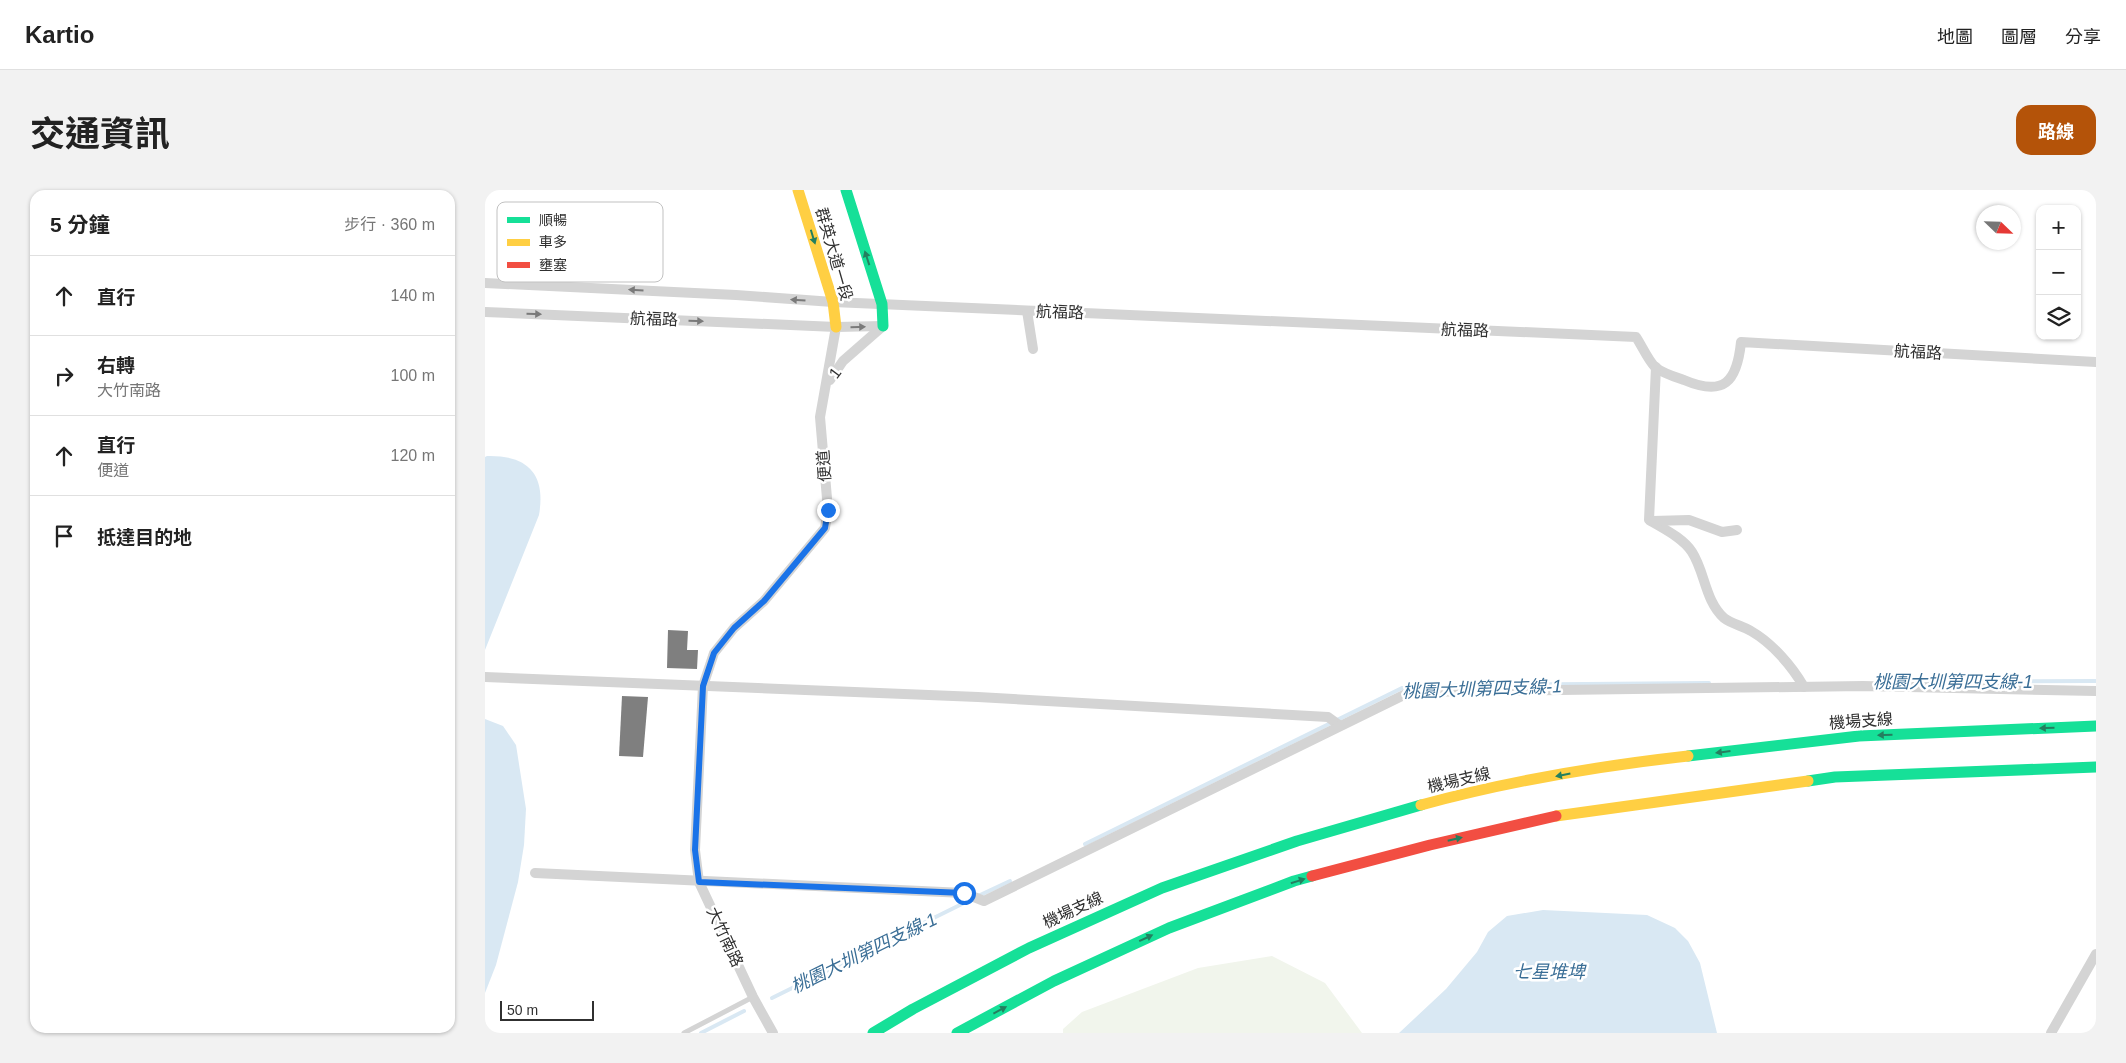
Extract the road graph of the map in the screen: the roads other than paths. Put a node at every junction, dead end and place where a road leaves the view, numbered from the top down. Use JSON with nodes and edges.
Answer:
{"nodes":[{"id":1,"x":798,"y":190,"type":"edge"},
{"id":2,"x":846,"y":190,"type":"edge"},
{"id":3,"x":485,"y":283,"type":"edge"},
{"id":4,"x":833,"y":302,"type":"junction"},
{"id":5,"x":882,"y":304,"type":"junction"},
{"id":6,"x":1027,"y":311,"type":"junction"},
{"id":7,"x":485,"y":312,"type":"edge"},
{"id":8,"x":883,"y":326,"type":"junction"},
{"id":9,"x":836,"y":327,"type":"junction"},
{"id":10,"x":1033,"y":349,"type":"dead end"},
{"id":11,"x":2096,"y":362,"type":"edge"},
{"id":12,"x":1655,"y":367,"type":"junction"},
{"id":13,"x":828,"y":383,"type":"junction"},
{"id":14,"x":1649,"y":520,"type":"junction"},
{"id":15,"x":1737,"y":530,"type":"dead end"},
{"id":16,"x":485,"y":676,"type":"edge"},
{"id":17,"x":703,"y":686,"type":"junction"},
{"id":18,"x":1803,"y":687,"type":"junction"},
{"id":19,"x":2096,"y":691,"type":"edge"},
{"id":20,"x":1339,"y":725,"type":"junction"},
{"id":21,"x":2096,"y":726,"type":"edge"},
{"id":22,"x":2096,"y":767,"type":"edge"},
{"id":23,"x":535,"y":872,"type":"dead end"},
{"id":24,"x":699,"y":882,"type":"junction"},
{"id":25,"x":2096,"y":954,"type":"edge"},
{"id":26,"x":753,"y":997,"type":"junction"},
{"id":27,"x":684,"y":1033,"type":"edge"},
{"id":28,"x":773,"y":1033,"type":"edge"},
{"id":29,"x":873,"y":1033,"type":"edge"},
{"id":30,"x":957,"y":1033,"type":"edge"},
{"id":31,"x":2051,"y":1033,"type":"edge"}],
"edges":[{"from":1,"to":4,"type":"main road","name":"群英大道一段","one_way":true},
{"from":5,"to":2,"type":"main road","name":"群英大道一段","one_way":true},
{"from":4,"to":3,"type":"street","name":"航福路","one_way":true},
{"from":4,"to":5,"type":"street","name":"航福路"},
{"from":4,"to":9,"type":"main road","name":"群英大道一段"},
{"from":5,"to":6,"type":"street","name":"航福路"},
{"from":5,"to":8,"type":"main road","name":"群英大道一段"},
{"from":6,"to":10,"type":"street"},
{"from":6,"to":12,"type":"street","name":"航福路"},
{"from":7,"to":9,"type":"street","name":"航福路","one_way":true},
{"from":9,"to":8,"type":"street","name":"航福路","one_way":true},
{"from":8,"to":13,"type":"street","name":"1"},
{"from":9,"to":13,"type":"street","name":"1"},
{"from":11,"to":12,"type":"street","name":"航福路"},
{"from":12,"to":14,"type":"street"},
{"from":13,"to":17,"type":"street","name":"便道"},
{"from":14,"to":15,"type":"street"},
{"from":14,"to":18,"type":"street"},
{"from":16,"to":17,"type":"street"},
{"from":17,"to":20,"type":"street"},
{"from":17,"to":24,"type":"street","name":"大竹南路"},
{"from":18,"to":19,"type":"street"},
{"from":18,"to":20,"type":"street"},
{"from":20,"to":24,"type":"street"},
{"from":21,"to":29,"type":"main road","name":"機場支線","one_way":true},
{"from":30,"to":22,"type":"main road","one_way":true},
{"from":23,"to":24,"type":"street"},
{"from":24,"to":26,"type":"street","name":"大竹南路"},
{"from":25,"to":31,"type":"street"},
{"from":26,"to":27,"type":"lane"},
{"from":26,"to":28,"type":"street","name":"大竹南路"}]}
